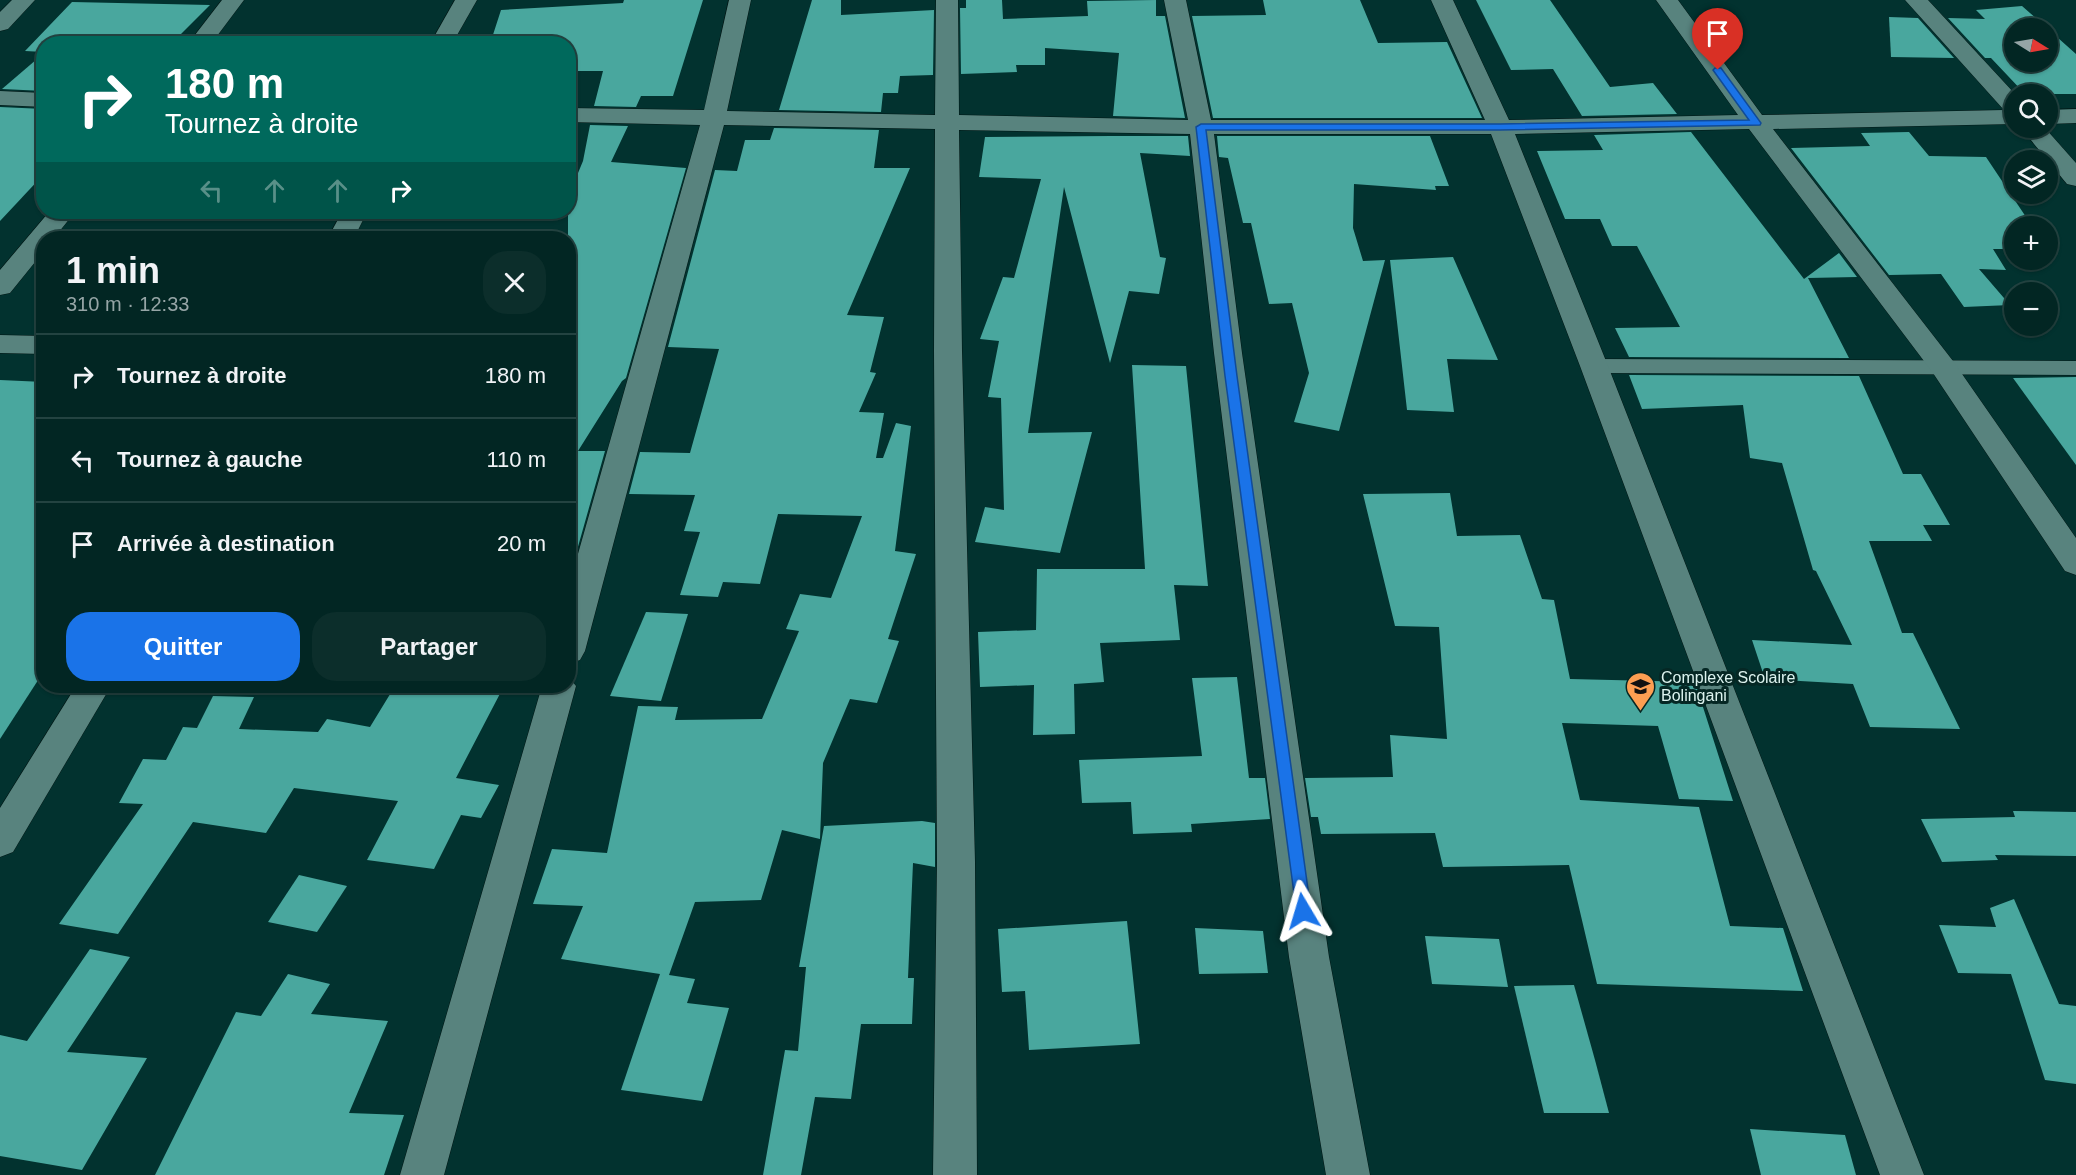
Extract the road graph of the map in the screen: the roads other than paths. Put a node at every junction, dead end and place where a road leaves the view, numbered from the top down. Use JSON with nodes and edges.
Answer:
{"nodes":[{"id":1,"x":24,"y":0,"type":"edge"},
{"id":2,"x":233,"y":0,"type":"edge"},
{"id":3,"x":466,"y":0,"type":"edge"},
{"id":4,"x":740,"y":0,"type":"edge"},
{"id":5,"x":947,"y":0,"type":"edge"},
{"id":6,"x":1175,"y":0,"type":"edge"},
{"id":7,"x":1442,"y":0,"type":"edge"},
{"id":8,"x":1667,"y":0,"type":"edge"},
{"id":9,"x":1916,"y":0,"type":"edge"},
{"id":10,"x":0,"y":24,"type":"edge"},
{"id":11,"x":205,"y":36,"type":"edge"},
{"id":12,"x":446,"y":36,"type":"edge"},
{"id":13,"x":2004,"y":96,"type":"edge"},
{"id":14,"x":0,"y":98,"type":"edge"},
{"id":15,"x":36,"y":100,"type":"edge"},
{"id":16,"x":576,"y":115,"type":"edge"},
{"id":17,"x":2076,"y":116,"type":"edge"},
{"id":18,"x":2004,"y":117,"type":"edge"},
{"id":19,"x":2058,"y":117,"type":"edge"},
{"id":20,"x":714,"y":118,"type":"junction"},
{"id":21,"x":946,"y":121,"type":"junction"},
{"id":22,"x":1756,"y":123,"type":"junction"},
{"id":23,"x":1201,"y":127,"type":"junction"},
{"id":24,"x":1500,"y":127,"type":"junction"},
{"id":25,"x":2041,"y":138,"type":"edge"},
{"id":26,"x":2076,"y":179,"type":"edge"},
{"id":27,"x":56,"y":219,"type":"edge"},
{"id":28,"x":46,"y":231,"type":"edge"},
{"id":29,"x":36,"y":243,"type":"edge"},
{"id":30,"x":0,"y":286,"type":"edge"},
{"id":31,"x":0,"y":344,"type":"edge"},
{"id":32,"x":36,"y":345,"type":"edge"},
{"id":33,"x":1594,"y":366,"type":"junction"},
{"id":34,"x":1942,"y":367,"type":"junction"},
{"id":35,"x":2076,"y":368,"type":"edge"},
{"id":36,"x":2076,"y":563,"type":"edge"},
{"id":37,"x":576,"y":622,"type":"edge"},
{"id":38,"x":90,"y":693,"type":"edge"},
{"id":39,"x":557,"y":693,"type":"edge"},
{"id":40,"x":0,"y":841,"type":"edge"},
{"id":41,"x":422,"y":1175,"type":"edge"},
{"id":42,"x":955,"y":1175,"type":"edge"},
{"id":43,"x":1348,"y":1175,"type":"edge"},
{"id":44,"x":1902,"y":1175,"type":"edge"}],
"edges":[{"from":1,"to":10,"type":"street"},
{"from":2,"to":11,"type":"street"},
{"from":3,"to":12,"type":"street"},
{"from":4,"to":20,"type":"street"},
{"from":5,"to":21,"type":"street"},
{"from":6,"to":23,"type":"street"},
{"from":7,"to":24,"type":"street"},
{"from":8,"to":22,"type":"street"},
{"from":9,"to":13,"type":"street"},
{"from":14,"to":15,"type":"street"},
{"from":16,"to":20,"type":"street"},
{"from":17,"to":19,"type":"street"},
{"from":18,"to":22,"type":"street"},
{"from":20,"to":21,"type":"street"},
{"from":20,"to":37,"type":"street"},
{"from":21,"to":23,"type":"street"},
{"from":21,"to":42,"type":"street"},
{"from":22,"to":24,"type":"street"},
{"from":22,"to":34,"type":"street"},
{"from":23,"to":24,"type":"street"},
{"from":23,"to":43,"type":"street"},
{"from":24,"to":33,"type":"street"},
{"from":25,"to":26,"type":"street"},
{"from":27,"to":28,"type":"street"},
{"from":29,"to":30,"type":"street"},
{"from":31,"to":32,"type":"street"},
{"from":33,"to":34,"type":"lane"},
{"from":33,"to":44,"type":"street"},
{"from":34,"to":35,"type":"lane"},
{"from":34,"to":36,"type":"street"},
{"from":38,"to":40,"type":"street"},
{"from":39,"to":41,"type":"street"}]}
